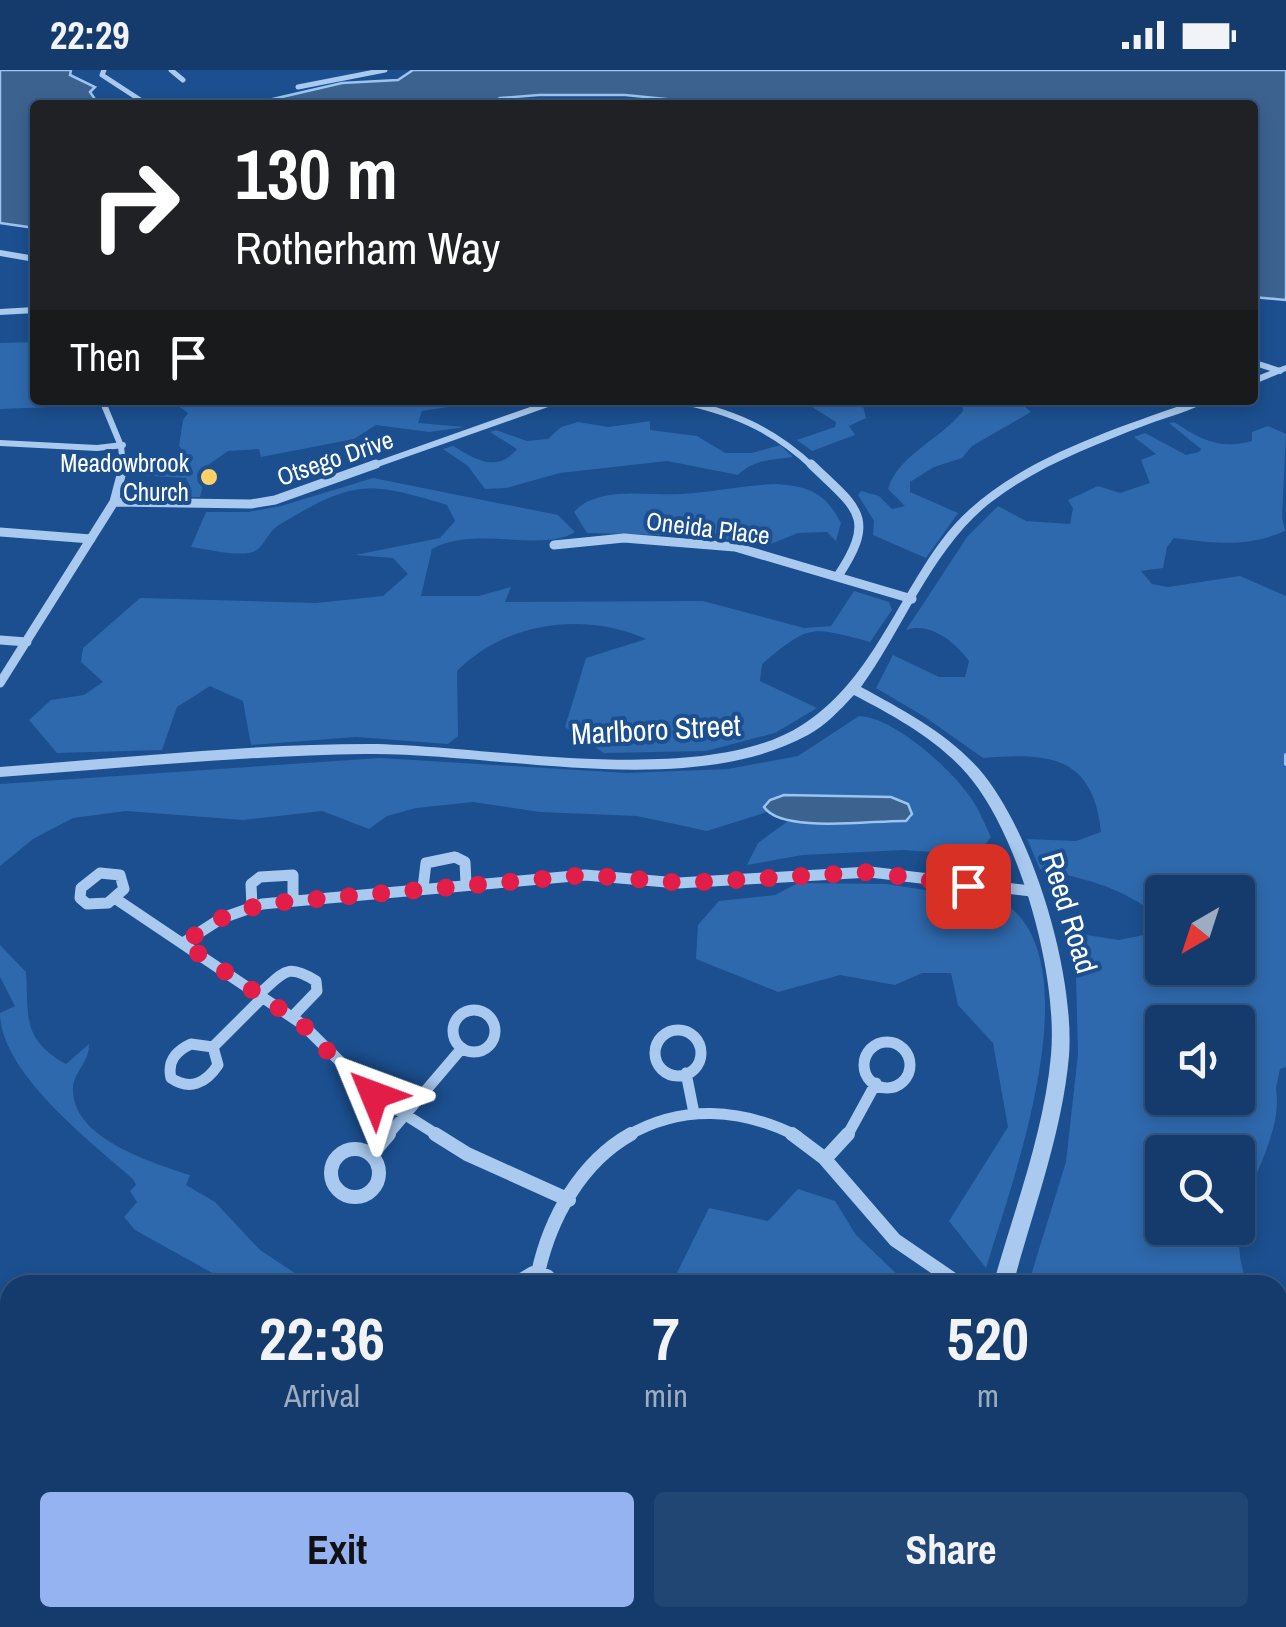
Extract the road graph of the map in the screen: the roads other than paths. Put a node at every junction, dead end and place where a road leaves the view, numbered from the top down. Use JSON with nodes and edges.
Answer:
{"nodes":[{"id":1,"x":104,"y":70,"type":"edge"},
{"id":2,"x":170,"y":70,"type":"edge"},
{"id":3,"x":385,"y":70,"type":"edge"},
{"id":4,"x":183,"y":80,"type":"dead end"},
{"id":5,"x":298,"y":87,"type":"dead end"},
{"id":6,"x":140,"y":100,"type":"edge"},
{"id":7,"x":0,"y":253,"type":"edge"},
{"id":8,"x":30,"y":258,"type":"edge"},
{"id":9,"x":30,"y":310,"type":"edge"},
{"id":10,"x":0,"y":312,"type":"edge"},
{"id":11,"x":1258,"y":364,"type":"edge"},
{"id":12,"x":1283,"y":370,"type":"edge"},
{"id":13,"x":1258,"y":380,"type":"edge"},
{"id":14,"x":104,"y":405,"type":"edge"},
{"id":15,"x":544,"y":405,"type":"edge"},
{"id":16,"x":700,"y":405,"type":"edge"},
{"id":17,"x":1191,"y":405,"type":"edge"},
{"id":18,"x":0,"y":443,"type":"edge"},
{"id":19,"x":123,"y":445,"type":"junction"},
{"id":20,"x":114,"y":502,"type":"junction"},
{"id":21,"x":0,"y":532,"type":"edge"},
{"id":22,"x":91,"y":539,"type":"junction"},
{"id":23,"x":554,"y":545,"type":"dead end"},
{"id":24,"x":838,"y":576,"type":"junction"},
{"id":25,"x":912,"y":599,"type":"junction"},
{"id":26,"x":0,"y":640,"type":"edge"},
{"id":27,"x":26,"y":642,"type":"junction"},
{"id":28,"x":0,"y":683,"type":"edge"},
{"id":29,"x":851,"y":688,"type":"junction"},
{"id":30,"x":0,"y":772,"type":"edge"},
{"id":31,"x":466,"y":884,"type":"junction"},
{"id":32,"x":422,"y":888,"type":"junction"},
{"id":33,"x":1031,"y":892,"type":"junction"},
{"id":34,"x":116,"y":898,"type":"dead end"},
{"id":35,"x":293,"y":900,"type":"junction"},
{"id":36,"x":252,"y":907,"type":"junction"},
{"id":37,"x":183,"y":943,"type":"junction"},
{"id":38,"x":261,"y":995,"type":"junction"},
{"id":39,"x":292,"y":1017,"type":"junction"},
{"id":40,"x":213,"y":1047,"type":"dead end"},
{"id":41,"x":462,"y":1048,"type":"dead end"},
{"id":42,"x":686,"y":1074,"type":"dead end"},
{"id":43,"x":876,"y":1083,"type":"junction"},
{"id":44,"x":694,"y":1113,"type":"junction"},
{"id":45,"x":405,"y":1116,"type":"junction"},
{"id":46,"x":372,"y":1154,"type":"dead end"},
{"id":47,"x":825,"y":1159,"type":"junction"},
{"id":48,"x":569,"y":1200,"type":"junction"},
{"id":49,"x":538,"y":1273,"type":"junction"},
{"id":50,"x":528,"y":1275,"type":"edge"},
{"id":51,"x":541,"y":1275,"type":"edge"},
{"id":52,"x":946,"y":1275,"type":"edge"},
{"id":53,"x":1005,"y":1275,"type":"edge"}],
"edges":[{"from":1,"to":6,"type":"street"},
{"from":2,"to":4,"type":"street"},
{"from":3,"to":5,"type":"street"},
{"from":7,"to":8,"type":"street"},
{"from":9,"to":10,"type":"street"},
{"from":11,"to":12,"type":"street"},
{"from":12,"to":13,"type":"street"},
{"from":14,"to":19,"type":"street"},
{"from":15,"to":20,"type":"street","name":"Otsego Drive"},
{"from":16,"to":24,"type":"street"},
{"from":17,"to":25,"type":"street","name":"Marlboro Street"},
{"from":18,"to":19,"type":"street"},
{"from":19,"to":20,"type":"street"},
{"from":20,"to":22,"type":"street"},
{"from":21,"to":22,"type":"street"},
{"from":22,"to":27,"type":"street"},
{"from":23,"to":24,"type":"street","name":"Oneida Place"},
{"from":24,"to":25,"type":"street","name":"Oneida Place"},
{"from":25,"to":29,"type":"street","name":"Marlboro Street"},
{"from":26,"to":27,"type":"street"},
{"from":27,"to":28,"type":"street"},
{"from":29,"to":30,"type":"street","name":"Marlboro Street"},
{"from":29,"to":33,"type":"street","name":"Reed Road"},
{"from":31,"to":32,"type":"street"},
{"from":31,"to":32,"type":"street"},
{"from":31,"to":33,"type":"street"},
{"from":32,"to":35,"type":"street"},
{"from":33,"to":53,"type":"street","name":"Reed Road"},
{"from":34,"to":37,"type":"street"},
{"from":35,"to":36,"type":"street"},
{"from":35,"to":36,"type":"street"},
{"from":36,"to":37,"type":"street"},
{"from":37,"to":38,"type":"street"},
{"from":38,"to":39,"type":"street"},
{"from":38,"to":39,"type":"street"},
{"from":38,"to":40,"type":"street"},
{"from":39,"to":45,"type":"street"},
{"from":41,"to":45,"type":"street"},
{"from":42,"to":44,"type":"street"},
{"from":43,"to":43,"type":"street"},
{"from":43,"to":47,"type":"street"},
{"from":44,"to":47,"type":"street"},
{"from":44,"to":48,"type":"street"},
{"from":45,"to":46,"type":"street"},
{"from":45,"to":48,"type":"street"},
{"from":47,"to":52,"type":"street"},
{"from":48,"to":49,"type":"street"},
{"from":49,"to":50,"type":"street"},
{"from":49,"to":51,"type":"street"}]}
